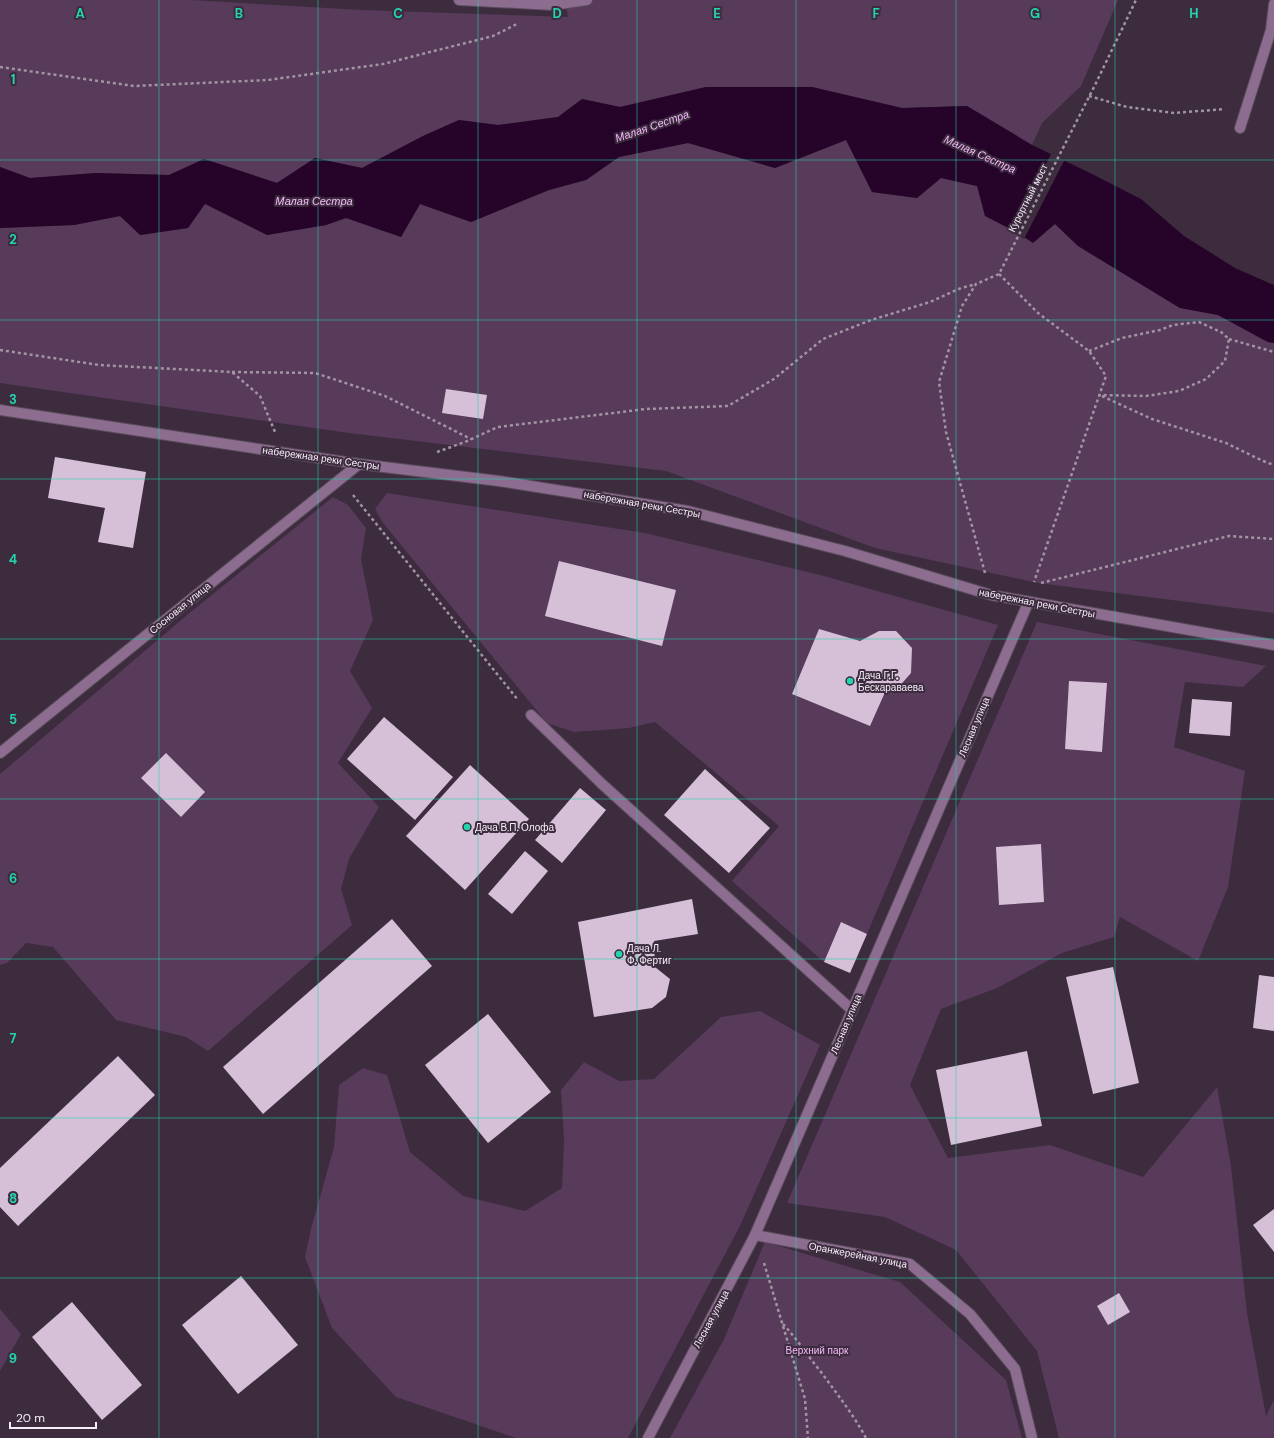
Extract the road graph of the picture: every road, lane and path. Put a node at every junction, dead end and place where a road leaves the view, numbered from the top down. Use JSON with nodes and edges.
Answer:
{"nodes":[{"id":1,"x":459,"y":0,"type":"edge"},
{"id":2,"x":587,"y":0,"type":"edge"},
{"id":3,"x":1136,"y":0,"type":"edge"},
{"id":4,"x":1274,"y":4,"type":"edge"},
{"id":5,"x":520,"y":22,"type":"dead end"},
{"id":6,"x":0,"y":67,"type":"edge"},
{"id":7,"x":1089,"y":96,"type":"junction"},
{"id":8,"x":1246,"y":107,"type":"junction"},
{"id":9,"x":1240,"y":128,"type":"dead end"},
{"id":10,"x":999,"y":274,"type":"junction"},
{"id":11,"x":976,"y":284,"type":"junction"},
{"id":12,"x":1229,"y":340,"type":"junction"},
{"id":13,"x":0,"y":350,"type":"edge"},
{"id":14,"x":1089,"y":351,"type":"junction"},
{"id":15,"x":1274,"y":352,"type":"edge"},
{"id":16,"x":232,"y":372,"type":"junction"},
{"id":17,"x":1100,"y":395,"type":"junction"},
{"id":18,"x":0,"y":410,"type":"edge"},
{"id":19,"x":472,"y":439,"type":"junction"},
{"id":20,"x":284,"y":452,"type":"junction"},
{"id":21,"x":432,"y":454,"type":"dead end"},
{"id":22,"x":359,"y":464,"type":"junction"},
{"id":23,"x":1274,"y":465,"type":"edge"},
{"id":24,"x":340,"y":479,"type":"junction"},
{"id":25,"x":1274,"y":539,"type":"edge"},
{"id":26,"x":990,"y":595,"type":"junction"},
{"id":27,"x":1028,"y":603,"type":"junction"},
{"id":28,"x":1274,"y":645,"type":"edge"},
{"id":29,"x":521,"y":704,"type":"dead end"},
{"id":30,"x":531,"y":715,"type":"dead end"},
{"id":31,"x":0,"y":753,"type":"edge"},
{"id":32,"x":852,"y":1010,"type":"junction"},
{"id":33,"x":755,"y":1235,"type":"junction"},
{"id":34,"x":782,"y":1321,"type":"junction"},
{"id":35,"x":648,"y":1438,"type":"edge"},
{"id":36,"x":808,"y":1438,"type":"edge"},
{"id":37,"x":866,"y":1438,"type":"edge"},
{"id":38,"x":1032,"y":1438,"type":"edge"}],
"edges":[{"from":1,"to":2,"type":"street"},
{"from":3,"to":7,"type":"path","name":"Курортный мост"},
{"from":4,"to":8,"type":"street"},
{"from":5,"to":6,"type":"path"},
{"from":7,"to":8,"type":"path"},
{"from":7,"to":10,"type":"path","name":"Курортный мост"},
{"from":8,"to":9,"type":"street"},
{"from":10,"to":11,"type":"path"},
{"from":10,"to":14,"type":"path"},
{"from":11,"to":19,"type":"path"},
{"from":11,"to":26,"type":"path"},
{"from":12,"to":14,"type":"path"},
{"from":12,"to":15,"type":"path"},
{"from":12,"to":17,"type":"path"},
{"from":13,"to":16,"type":"path"},
{"from":14,"to":17,"type":"path"},
{"from":16,"to":19,"type":"path"},
{"from":16,"to":20,"type":"path"},
{"from":17,"to":23,"type":"path"},
{"from":17,"to":25,"type":"path"},
{"from":18,"to":20,"type":"street","name":"набережная реки Сестры"},
{"from":19,"to":21,"type":"path"},
{"from":20,"to":22,"type":"street","name":"набережная реки Сестры"},
{"from":22,"to":24,"type":"street","name":"Сосновая улица"},
{"from":22,"to":26,"type":"street","name":"набережная реки Сестры"},
{"from":24,"to":29,"type":"path"},
{"from":24,"to":31,"type":"street","name":"Сосновая улица"},
{"from":26,"to":27,"type":"street","name":"набережная реки Сестры"},
{"from":27,"to":28,"type":"street","name":"набережная реки Сестры"},
{"from":27,"to":32,"type":"street","name":"Лесная улица"},
{"from":30,"to":32,"type":"street"},
{"from":32,"to":33,"type":"street","name":"Лесная улица"},
{"from":33,"to":34,"type":"path"},
{"from":33,"to":35,"type":"street","name":"Лесная улица"},
{"from":33,"to":38,"type":"street","name":"Оранжерейная улица"},
{"from":34,"to":36,"type":"path"},
{"from":34,"to":37,"type":"path"}]}
